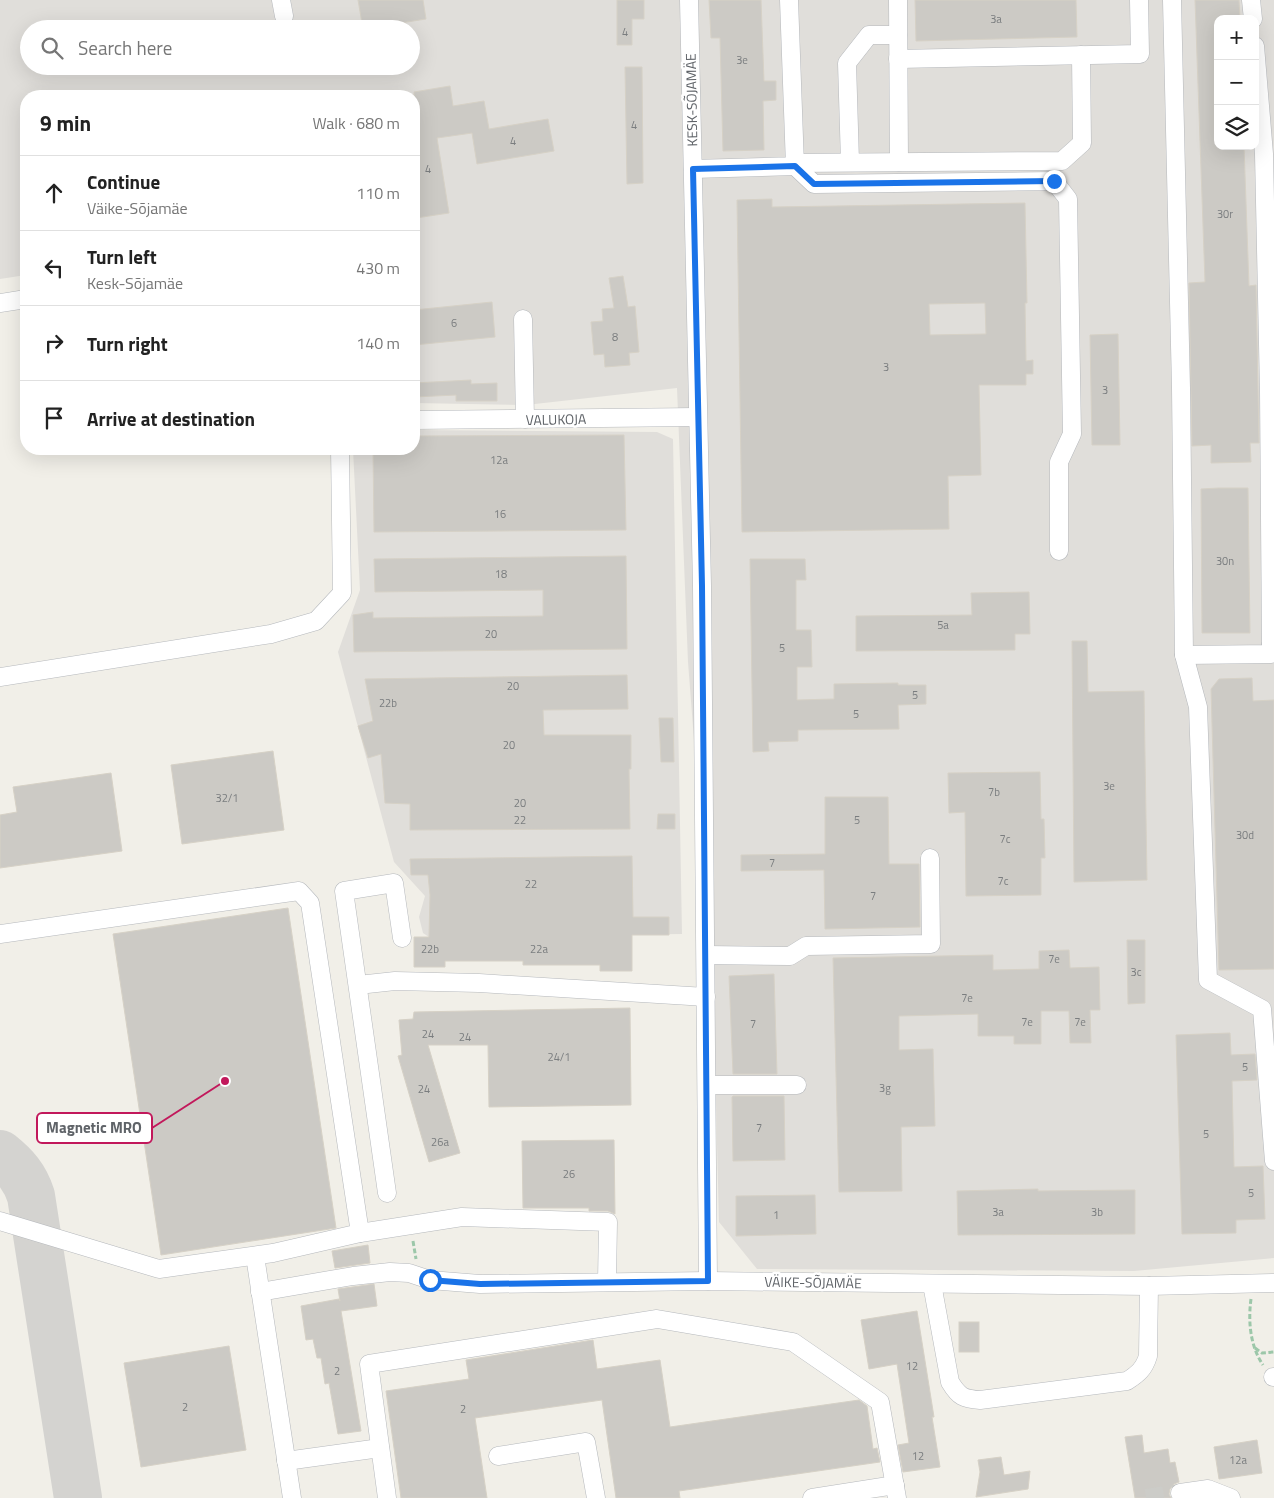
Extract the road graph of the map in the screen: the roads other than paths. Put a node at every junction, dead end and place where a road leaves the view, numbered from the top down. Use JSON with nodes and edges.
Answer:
{"nodes":[{"id":1,"x":690,"y":0,"type":"edge"},
{"id":2,"x":789,"y":0,"type":"edge"},
{"id":3,"x":898,"y":0,"type":"edge"},
{"id":4,"x":1139,"y":0,"type":"edge"},
{"id":5,"x":1172,"y":0,"type":"edge"},
{"id":6,"x":1251,"y":0,"type":"edge"},
{"id":7,"x":1253,"y":15,"type":"edge"},
{"id":8,"x":898,"y":34,"type":"junction"},
{"id":9,"x":1081,"y":55,"type":"junction"},
{"id":10,"x":898,"y":59,"type":"junction"},
{"id":11,"x":1257,"y":60,"type":"edge"},
{"id":12,"x":1269,"y":154,"type":"edge"},
{"id":13,"x":850,"y":162,"type":"junction"},
{"id":14,"x":899,"y":162,"type":"junction"},
{"id":15,"x":794,"y":164,"type":"junction"},
{"id":16,"x":693,"y":169,"type":"junction"},
{"id":17,"x":20,"y":300,"type":"edge"},
{"id":18,"x":0,"y":303,"type":"edge"},
{"id":19,"x":523,"y":319,"type":"dead end"},
{"id":20,"x":1272,"y":391,"type":"edge"},
{"id":21,"x":697,"y":417,"type":"junction"},
{"id":22,"x":525,"y":419,"type":"junction"},
{"id":23,"x":420,"y":420,"type":"edge"},
{"id":24,"x":340,"y":455,"type":"edge"},
{"id":25,"x":1059,"y":551,"type":"dead end"},
{"id":26,"x":1273,"y":644,"type":"edge"},
{"id":27,"x":1184,"y":655,"type":"junction"},
{"id":28,"x":0,"y":677,"type":"edge"},
{"id":29,"x":930,"y":858,"type":"dead end"},
{"id":30,"x":0,"y":934,"type":"edge"},
{"id":31,"x":402,"y":938,"type":"dead end"},
{"id":32,"x":706,"y":955,"type":"junction"},
{"id":33,"x":358,"y":986,"type":"junction"},
{"id":34,"x":706,"y":997,"type":"junction"},
{"id":35,"x":797,"y":1084,"type":"dead end"},
{"id":36,"x":707,"y":1085,"type":"junction"},
{"id":37,"x":1274,"y":1161,"type":"edge"},
{"id":38,"x":387,"y":1193,"type":"dead end"},
{"id":39,"x":0,"y":1221,"type":"edge"},
{"id":40,"x":360,"y":1233,"type":"junction"},
{"id":41,"x":255,"y":1256,"type":"junction"},
{"id":42,"x":708,"y":1281,"type":"junction"},
{"id":43,"x":607,"y":1282,"type":"junction"},
{"id":44,"x":1274,"y":1283,"type":"edge"},
{"id":45,"x":932,"y":1284,"type":"junction"},
{"id":46,"x":1149,"y":1286,"type":"junction"},
{"id":47,"x":260,"y":1292,"type":"junction"},
{"id":48,"x":380,"y":1448,"type":"junction"},
{"id":49,"x":498,"y":1456,"type":"dead end"},
{"id":50,"x":286,"y":1461,"type":"junction"},
{"id":51,"x":896,"y":1492,"type":"edge"},
{"id":52,"x":1180,"y":1493,"type":"dead end"},
{"id":53,"x":292,"y":1498,"type":"edge"},
{"id":54,"x":387,"y":1498,"type":"edge"},
{"id":55,"x":596,"y":1498,"type":"edge"},
{"id":56,"x":812,"y":1498,"type":"edge"},
{"id":57,"x":1231,"y":1498,"type":"edge"}],
"edges":[{"from":1,"to":16,"type":"street","name":"KESK-SÕJAMÄE"},
{"from":2,"to":15,"type":"street"},
{"from":3,"to":8,"type":"street"},
{"from":4,"to":9,"type":"street"},
{"from":5,"to":27,"type":"street"},
{"from":6,"to":7,"type":"street"},
{"from":8,"to":10,"type":"street"},
{"from":8,"to":13,"type":"street"},
{"from":9,"to":10,"type":"street"},
{"from":9,"to":14,"type":"street"},
{"from":10,"to":14,"type":"street"},
{"from":11,"to":12,"type":"street"},
{"from":12,"to":20,"type":"street"},
{"from":13,"to":14,"type":"street"},
{"from":13,"to":15,"type":"street"},
{"from":15,"to":16,"type":"street"},
{"from":15,"to":25,"type":"street"},
{"from":16,"to":21,"type":"street","name":"KESK-SÕJAMÄE"},
{"from":17,"to":18,"type":"street"},
{"from":19,"to":22,"type":"street"},
{"from":20,"to":26,"type":"street"},
{"from":21,"to":22,"type":"street","name":"VALUKOJA"},
{"from":21,"to":32,"type":"street","name":"KESK-SÕJAMÄE"},
{"from":22,"to":23,"type":"street","name":"VALUKOJA"},
{"from":24,"to":28,"type":"street"},
{"from":26,"to":27,"type":"street"},
{"from":27,"to":37,"type":"street"},
{"from":29,"to":32,"type":"street"},
{"from":30,"to":40,"type":"street"},
{"from":31,"to":33,"type":"street"},
{"from":32,"to":34,"type":"street","name":"KESK-SÕJAMÄE"},
{"from":33,"to":34,"type":"street"},
{"from":33,"to":38,"type":"street"},
{"from":34,"to":36,"type":"street","name":"KESK-SÕJAMÄE"},
{"from":35,"to":36,"type":"street"},
{"from":36,"to":42,"type":"street","name":"KESK-SÕJAMÄE"},
{"from":39,"to":41,"type":"street"},
{"from":40,"to":41,"type":"street"},
{"from":40,"to":43,"type":"street"},
{"from":41,"to":47,"type":"street"},
{"from":42,"to":43,"type":"street","name":"VÄIKE-SÕJAMÄE"},
{"from":42,"to":45,"type":"street","name":"VÄIKE-SÕJAMÄE"},
{"from":43,"to":47,"type":"street","name":"VÄIKE-SÕJAMÄE"},
{"from":44,"to":46,"type":"street","name":"VÄIKE-SÕJAMÄE"},
{"from":45,"to":46,"type":"street","name":"VÄIKE-SÕJAMÄE"},
{"from":45,"to":46,"type":"street"},
{"from":47,"to":50,"type":"street"},
{"from":48,"to":50,"type":"street"},
{"from":48,"to":51,"type":"street"},
{"from":48,"to":54,"type":"street"},
{"from":49,"to":55,"type":"street"},
{"from":50,"to":53,"type":"street"},
{"from":51,"to":56,"type":"street"},
{"from":52,"to":57,"type":"street"}]}
